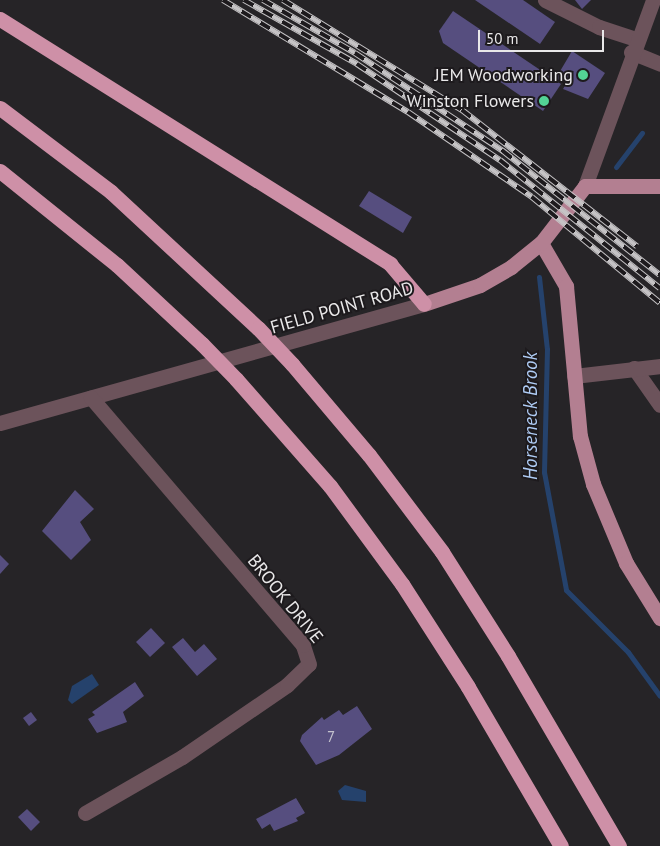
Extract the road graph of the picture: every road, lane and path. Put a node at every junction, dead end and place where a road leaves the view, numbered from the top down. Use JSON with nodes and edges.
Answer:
{"nodes":[{"id":1,"x":545,"y":0,"type":"edge"},
{"id":2,"x":653,"y":0,"type":"edge"},
{"id":3,"x":0,"y":19,"type":"edge"},
{"id":4,"x":634,"y":46,"type":"junction"},
{"id":5,"x":660,"y":64,"type":"edge"},
{"id":6,"x":0,"y":108,"type":"edge"},
{"id":7,"x":0,"y":172,"type":"edge"},
{"id":8,"x":585,"y":186,"type":"junction"},
{"id":9,"x":660,"y":186,"type":"edge"},
{"id":10,"x":540,"y":243,"type":"junction"},
{"id":11,"x":424,"y":304,"type":"junction"},
{"id":12,"x":660,"y":366,"type":"edge"},
{"id":13,"x":634,"y":368,"type":"junction"},
{"id":14,"x":574,"y":376,"type":"junction"},
{"id":15,"x":91,"y":398,"type":"junction"},
{"id":16,"x":660,"y":404,"type":"edge"},
{"id":17,"x":0,"y":423,"type":"edge"},
{"id":18,"x":660,"y":618,"type":"edge"},
{"id":19,"x":569,"y":761,"type":"junction"},
{"id":20,"x":85,"y":813,"type":"dead end"},
{"id":21,"x":561,"y":846,"type":"edge"},
{"id":22,"x":619,"y":846,"type":"edge"},
{"id":23,"x":626,"y":846,"type":"edge"}],
"edges":[{"from":1,"to":4,"type":"street"},
{"from":2,"to":4,"type":"street"},
{"from":3,"to":11,"type":"highway"},
{"from":4,"to":5,"type":"street"},
{"from":4,"to":8,"type":"street"},
{"from":6,"to":19,"type":"highway","bridge":true},
{"from":7,"to":21,"type":"highway","bridge":true},
{"from":8,"to":9,"type":"main road"},
{"from":8,"to":10,"type":"main road","name":"FIELD POINT ROAD"},
{"from":10,"to":11,"type":"main road","name":"FIELD POINT ROAD"},
{"from":10,"to":14,"type":"main road"},
{"from":11,"to":15,"type":"street","name":"FIELD POINT ROAD"},
{"from":12,"to":13,"type":"street"},
{"from":13,"to":14,"type":"street"},
{"from":13,"to":16,"type":"street"},
{"from":14,"to":18,"type":"main road"},
{"from":15,"to":17,"type":"street","name":"FIELD POINT ROAD"},
{"from":15,"to":20,"type":"street","name":"BROOK DRIVE"},
{"from":19,"to":22,"type":"highway"},
{"from":19,"to":23,"type":"highway"}]}
